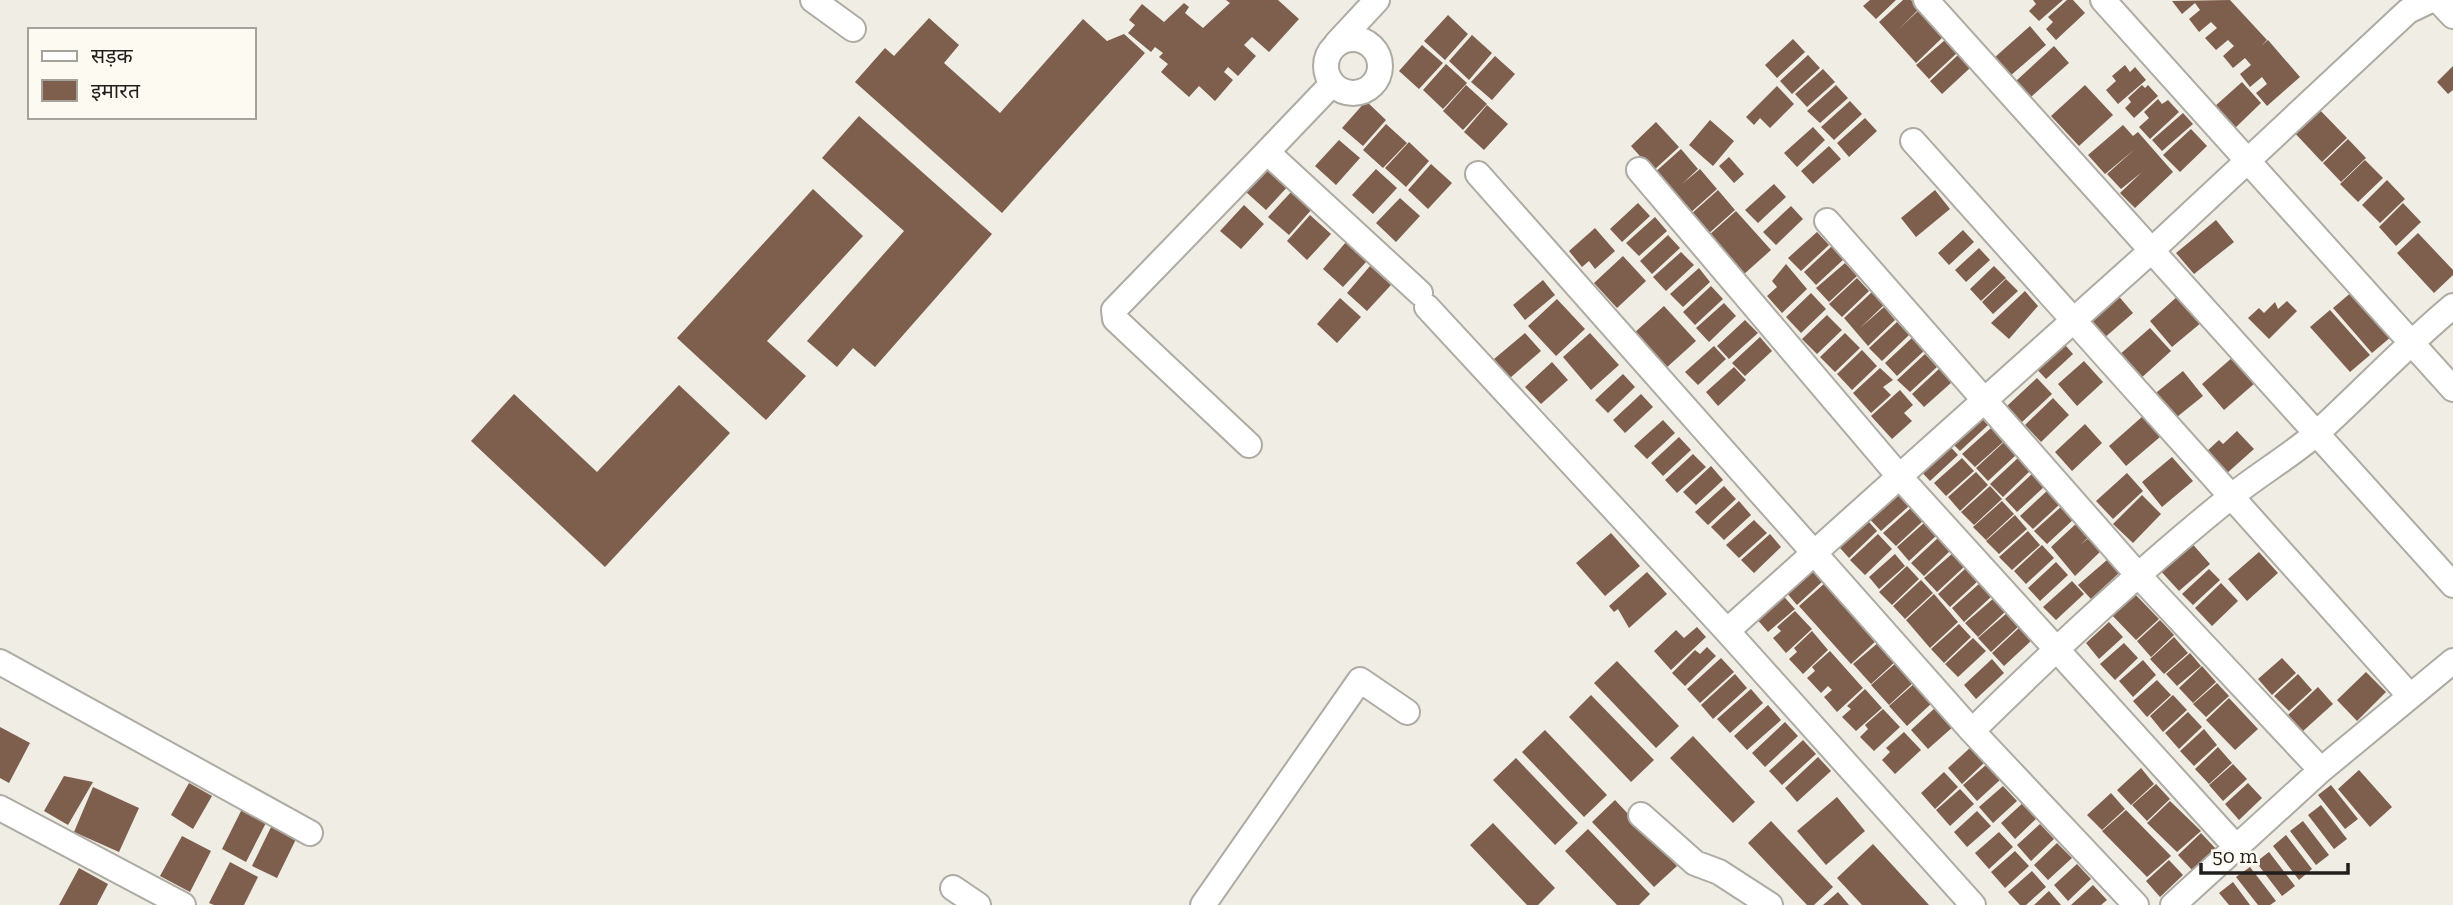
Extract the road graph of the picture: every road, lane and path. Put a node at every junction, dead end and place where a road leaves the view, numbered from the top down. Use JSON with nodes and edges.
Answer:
{"nodes":[{"id":1,"x":813,"y":0,"type":"edge"},
{"id":2,"x":1377,"y":0,"type":"edge"},
{"id":3,"x":1926,"y":0,"type":"edge"},
{"id":4,"x":2104,"y":0,"type":"edge"},
{"id":5,"x":2431,"y":0,"type":"edge"},
{"id":6,"x":2438,"y":0,"type":"edge"},
{"id":7,"x":2453,"y":16,"type":"edge"},
{"id":8,"x":853,"y":29,"type":"dead end"},
{"id":9,"x":1338,"y":43,"type":"junction"},
{"id":10,"x":1332,"y":84,"type":"junction"},
{"id":11,"x":1913,"y":141,"type":"dead end"},
{"id":12,"x":1267,"y":152,"type":"junction"},
{"id":13,"x":2248,"y":161,"type":"junction"},
{"id":14,"x":1639,"y":170,"type":"dead end"},
{"id":15,"x":1478,"y":174,"type":"dead end"},
{"id":16,"x":1827,"y":221,"type":"dead end"},
{"id":17,"x":2151,"y":251,"type":"junction"},
{"id":18,"x":2453,"y":306,"type":"edge"},
{"id":19,"x":2072,"y":318,"type":"junction"},
{"id":20,"x":2411,"y":341,"type":"junction"},
{"id":21,"x":2453,"y":389,"type":"edge"},
{"id":22,"x":1984,"y":400,"type":"junction"},
{"id":23,"x":2316,"y":434,"type":"junction"},
{"id":24,"x":1249,"y":445,"type":"dead end"},
{"id":25,"x":1899,"y":476,"type":"junction"},
{"id":26,"x":2230,"y":498,"type":"junction"},
{"id":27,"x":1814,"y":552,"type":"junction"},
{"id":28,"x":2138,"y":575,"type":"junction"},
{"id":29,"x":2453,"y":585,"type":"edge"},
{"id":30,"x":1727,"y":631,"type":"junction"},
{"id":31,"x":2055,"y":650,"type":"junction"},
{"id":32,"x":2453,"y":661,"type":"edge"},
{"id":33,"x":0,"y":662,"type":"edge"},
{"id":34,"x":2410,"y":696,"type":"junction"},
{"id":35,"x":1407,"y":712,"type":"dead end"},
{"id":36,"x":1972,"y":731,"type":"junction"},
{"id":37,"x":2321,"y":770,"type":"junction"},
{"id":38,"x":1641,"y":815,"type":"dead end"},
{"id":39,"x":3,"y":816,"type":"edge"},
{"id":40,"x":310,"y":833,"type":"dead end"},
{"id":41,"x":2237,"y":848,"type":"junction"},
{"id":42,"x":953,"y":888,"type":"dead end"},
{"id":43,"x":183,"y":905,"type":"edge"},
{"id":44,"x":978,"y":905,"type":"edge"},
{"id":45,"x":1203,"y":905,"type":"edge"},
{"id":46,"x":1770,"y":905,"type":"edge"},
{"id":47,"x":1973,"y":905,"type":"edge"},
{"id":48,"x":2136,"y":905,"type":"edge"},
{"id":49,"x":2174,"y":905,"type":"edge"}],
"edges":[{"from":1,"to":8,"type":"street"},
{"from":2,"to":9,"type":"street"},
{"from":3,"to":17,"type":"street"},
{"from":4,"to":13,"type":"street"},
{"from":5,"to":13,"type":"street"},
{"from":6,"to":7,"type":"street"},
{"from":9,"to":10,"type":"street"},
{"from":9,"to":10,"type":"street"},
{"from":10,"to":12,"type":"street"},
{"from":11,"to":19,"type":"street"},
{"from":12,"to":24,"type":"street"},
{"from":12,"to":30,"type":"street"},
{"from":13,"to":17,"type":"street"},
{"from":13,"to":20,"type":"street"},
{"from":14,"to":25,"type":"street"},
{"from":15,"to":27,"type":"street"},
{"from":16,"to":22,"type":"street"},
{"from":17,"to":19,"type":"street"},
{"from":17,"to":23,"type":"street"},
{"from":18,"to":20,"type":"street"},
{"from":19,"to":22,"type":"street"},
{"from":19,"to":26,"type":"street"},
{"from":20,"to":21,"type":"street"},
{"from":20,"to":23,"type":"street"},
{"from":22,"to":25,"type":"street"},
{"from":22,"to":28,"type":"street"},
{"from":23,"to":26,"type":"street"},
{"from":23,"to":29,"type":"street"},
{"from":25,"to":27,"type":"street"},
{"from":25,"to":31,"type":"street"},
{"from":26,"to":28,"type":"street"},
{"from":26,"to":34,"type":"street"},
{"from":27,"to":30,"type":"street"},
{"from":27,"to":36,"type":"street"},
{"from":28,"to":31,"type":"street"},
{"from":28,"to":37,"type":"street"},
{"from":30,"to":47,"type":"street"},
{"from":31,"to":36,"type":"street"},
{"from":31,"to":41,"type":"street"},
{"from":32,"to":34,"type":"street"},
{"from":33,"to":40,"type":"street"},
{"from":34,"to":37,"type":"street"},
{"from":35,"to":45,"type":"street"},
{"from":36,"to":48,"type":"street"},
{"from":37,"to":41,"type":"street"},
{"from":38,"to":46,"type":"street"},
{"from":39,"to":43,"type":"street"},
{"from":41,"to":49,"type":"street"},
{"from":42,"to":44,"type":"street"}]}
